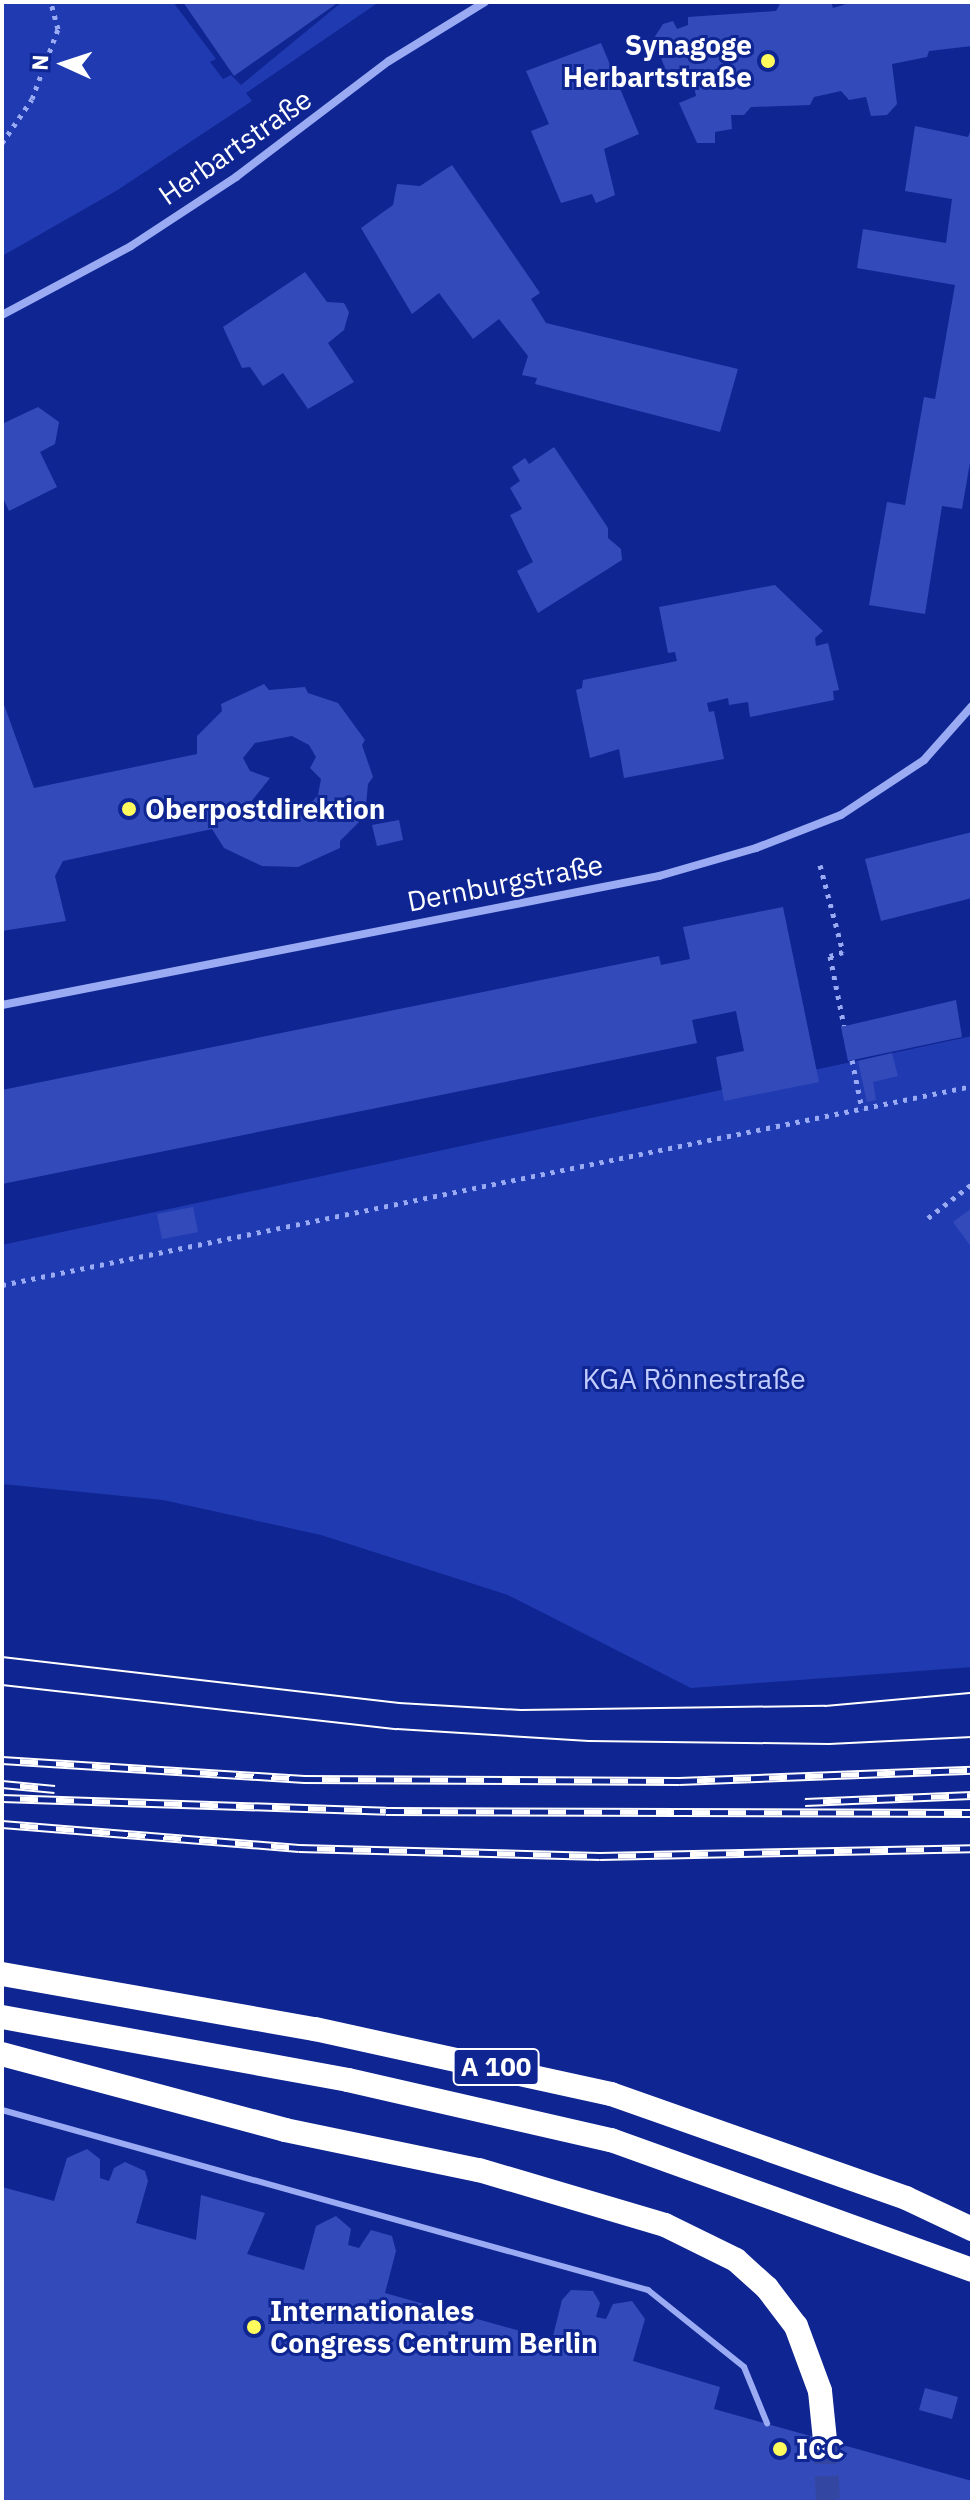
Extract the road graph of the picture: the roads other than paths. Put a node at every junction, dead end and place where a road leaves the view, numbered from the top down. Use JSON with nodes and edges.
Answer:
{"nodes":[{"id":1,"x":485,"y":2,"type":"edge"},
{"id":2,"x":2,"y":315,"type":"edge"},
{"id":3,"x":972,"y":706,"type":"edge"},
{"id":4,"x":2,"y":1005,"type":"edge"},
{"id":5,"x":2,"y":1974,"type":"edge"},
{"id":6,"x":2,"y":2017,"type":"edge"},
{"id":7,"x":2,"y":2054,"type":"edge"},
{"id":8,"x":2,"y":2110,"type":"edge"},
{"id":9,"x":972,"y":2229,"type":"edge"},
{"id":10,"x":972,"y":2270,"type":"edge"},
{"id":11,"x":767,"y":2423,"type":"dead end"},
{"id":12,"x":825,"y":2440,"type":"tunnel mouth"}],
"edges":[{"from":1,"to":2,"type":"street","name":"Herbartstraße"},
{"from":3,"to":4,"type":"street","name":"Dernburgstraße"},
{"from":5,"to":9,"type":"highway","number":"A 100"},
{"from":6,"to":10,"type":"highway","number":"A 100"},
{"from":7,"to":12,"type":"highway"},
{"from":8,"to":11,"type":"lane"}]}
